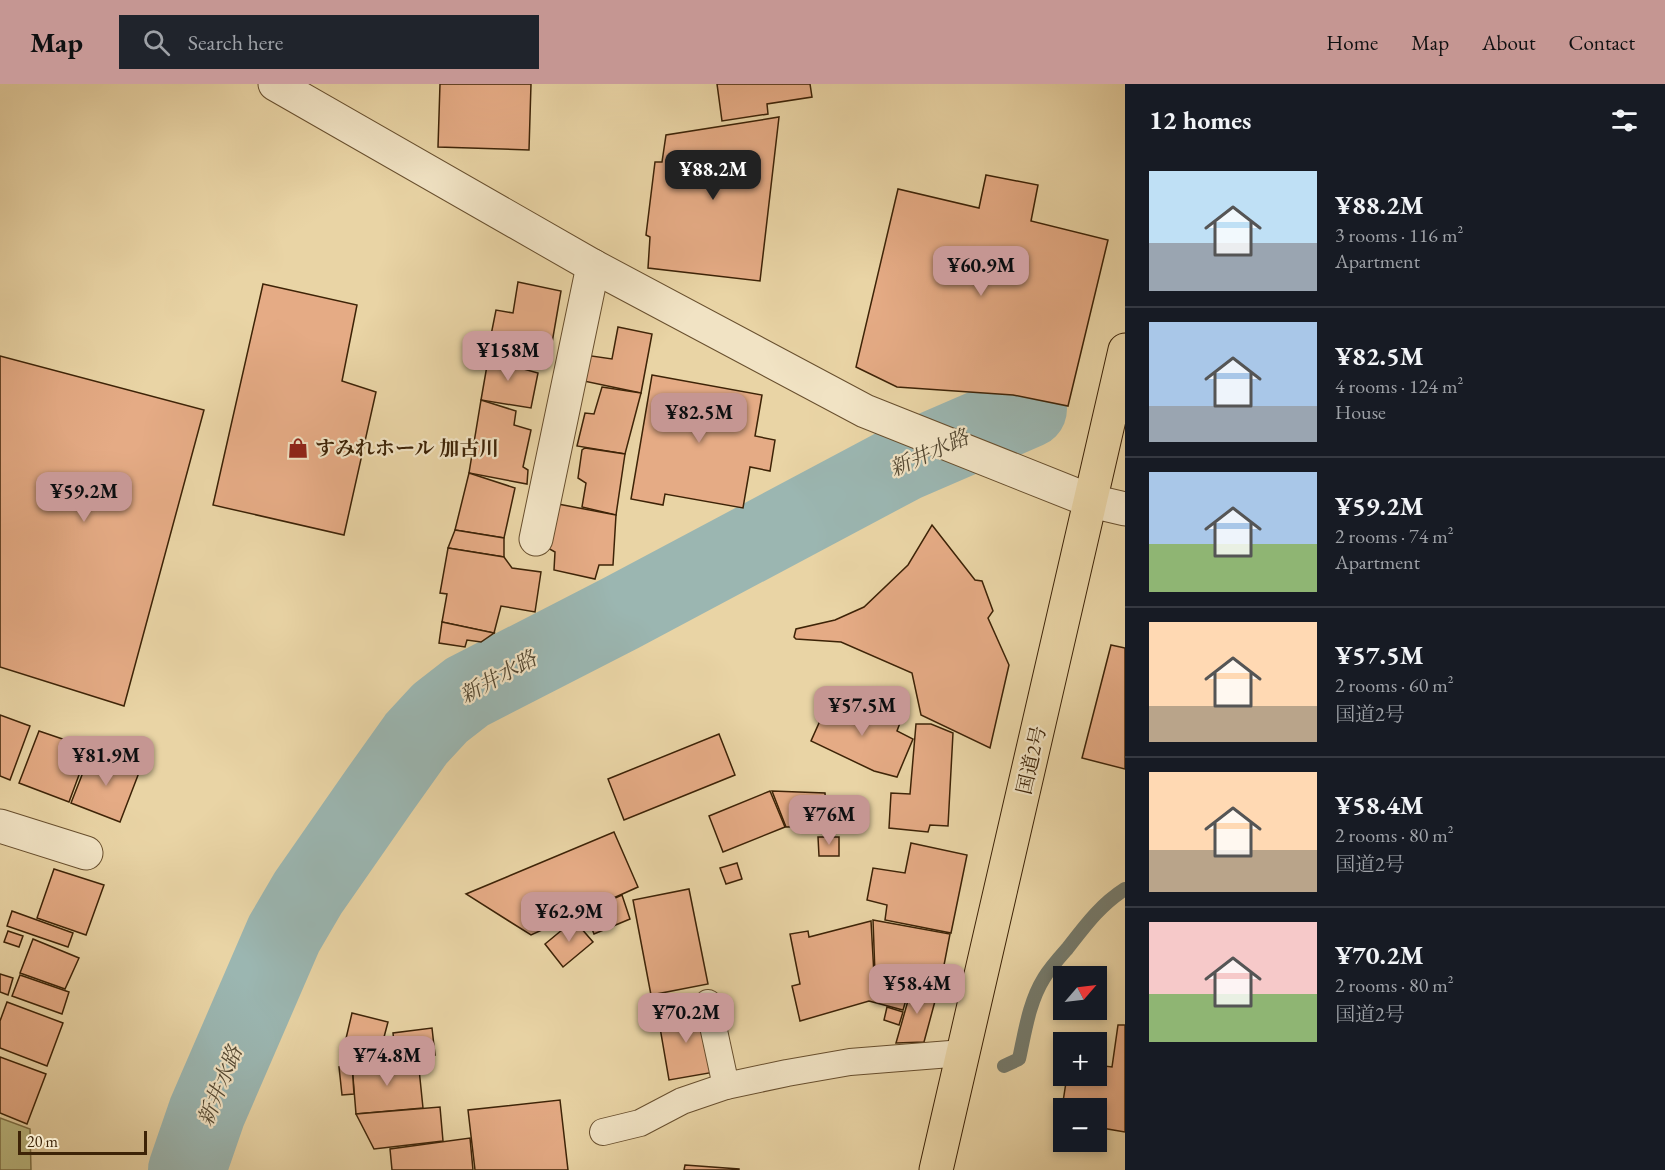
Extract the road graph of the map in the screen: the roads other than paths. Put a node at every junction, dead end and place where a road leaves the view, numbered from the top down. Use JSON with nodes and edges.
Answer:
{"nodes":[{"id":1,"x":292,"y":89,"type":"edge"},
{"id":2,"x":593,"y":266,"type":"junction"},
{"id":3,"x":1125,"y":350,"type":"edge"},
{"id":4,"x":1091,"y":501,"type":"junction"},
{"id":5,"x":1125,"y":509,"type":"edge"},
{"id":6,"x":536,"y":539,"type":"dead end"},
{"id":7,"x":2,"y":831,"type":"edge"},
{"id":8,"x":86,"y":853,"type":"dead end"},
{"id":9,"x":708,"y":1003,"type":"dead end"},
{"id":10,"x":963,"y":1053,"type":"junction"},
{"id":11,"x":726,"y":1086,"type":"junction"},
{"id":12,"x":603,"y":1132,"type":"dead end"},
{"id":13,"x":936,"y":1170,"type":"edge"}],
"edges":[{"from":1,"to":2,"type":"street"},
{"from":2,"to":4,"type":"street"},
{"from":2,"to":6,"type":"street"},
{"from":3,"to":4,"type":"highway","name":"国道2号"},
{"from":4,"to":5,"type":"street"},
{"from":4,"to":10,"type":"highway","name":"国道2号"},
{"from":7,"to":8,"type":"street"},
{"from":9,"to":11,"type":"lane"},
{"from":10,"to":11,"type":"lane"},
{"from":10,"to":13,"type":"highway","name":"国道2号"},
{"from":11,"to":12,"type":"lane"}]}
